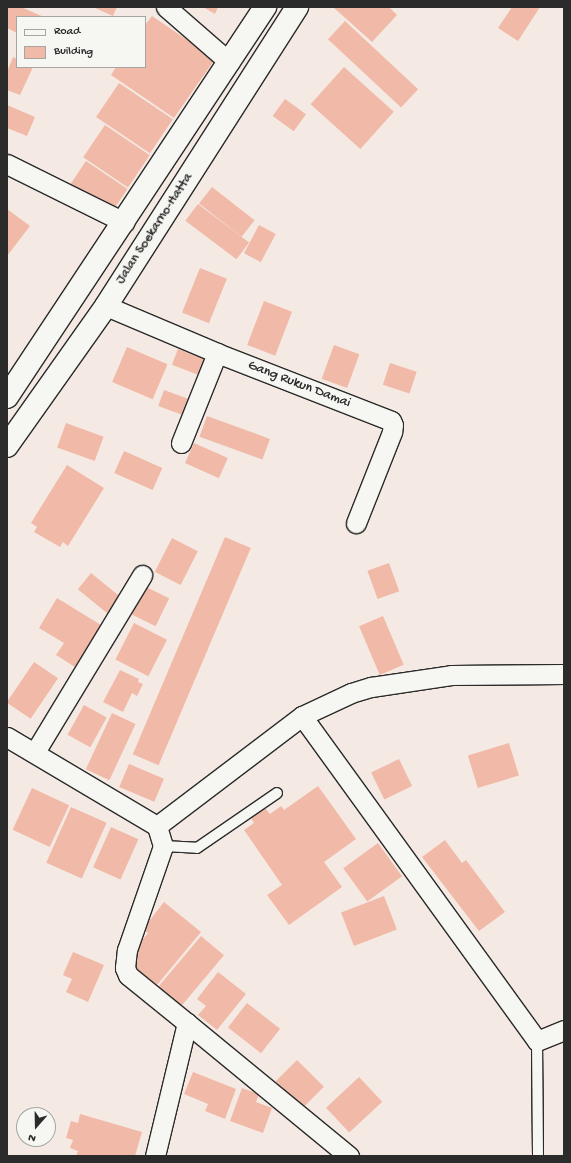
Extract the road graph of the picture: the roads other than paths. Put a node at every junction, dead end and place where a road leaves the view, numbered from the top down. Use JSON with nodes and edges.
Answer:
{"nodes":[{"id":1,"x":166,"y":7,"type":"edge"},
{"id":2,"x":265,"y":7,"type":"edge"},
{"id":3,"x":297,"y":7,"type":"edge"},
{"id":4,"x":229,"y":62,"type":"junction"},
{"id":5,"x":7,"y":164,"type":"edge"},
{"id":6,"x":124,"y":222,"type":"junction"},
{"id":7,"x":106,"y":306,"type":"junction"},
{"id":8,"x":217,"y":353,"type":"junction"},
{"id":9,"x":7,"y":397,"type":"edge"},
{"id":10,"x":181,"y":443,"type":"dead end"},
{"id":11,"x":7,"y":446,"type":"edge"},
{"id":12,"x":356,"y":523,"type":"dead end"},
{"id":13,"x":142,"y":575,"type":"dead end"},
{"id":14,"x":564,"y":674,"type":"edge"},
{"id":15,"x":302,"y":716,"type":"junction"},
{"id":16,"x":7,"y":737,"type":"edge"},
{"id":17,"x":35,"y":752,"type":"junction"},
{"id":18,"x":277,"y":793,"type":"dead end"},
{"id":19,"x":157,"y":826,"type":"junction"},
{"id":20,"x":163,"y":846,"type":"junction"},
{"id":21,"x":187,"y":1023,"type":"junction"},
{"id":22,"x":564,"y":1030,"type":"edge"},
{"id":23,"x":537,"y":1041,"type":"junction"},
{"id":24,"x":155,"y":1156,"type":"edge"},
{"id":25,"x":349,"y":1156,"type":"edge"},
{"id":26,"x":538,"y":1156,"type":"edge"}],
"edges":[{"from":1,"to":4,"type":"street"},
{"from":2,"to":4,"type":"main road"},
{"from":3,"to":7,"type":"main road","name":"Jalan Soekarno-Hatta"},
{"from":4,"to":6,"type":"main road"},
{"from":5,"to":6,"type":"street"},
{"from":6,"to":9,"type":"main road"},
{"from":7,"to":8,"type":"street","name":"Gang Rukun Damai"},
{"from":7,"to":11,"type":"main road","name":"Jalan Soekarno-Hatta"},
{"from":8,"to":10,"type":"street"},
{"from":8,"to":12,"type":"street","name":"Gang Rukun Damai"},
{"from":13,"to":17,"type":"street"},
{"from":14,"to":15,"type":"street"},
{"from":15,"to":19,"type":"street"},
{"from":15,"to":23,"type":"street"},
{"from":16,"to":17,"type":"street"},
{"from":17,"to":19,"type":"street"},
{"from":18,"to":20,"type":"lane"},
{"from":19,"to":20,"type":"street"},
{"from":20,"to":21,"type":"street"},
{"from":21,"to":24,"type":"street"},
{"from":21,"to":25,"type":"street"},
{"from":22,"to":23,"type":"street"},
{"from":23,"to":26,"type":"lane"}]}
